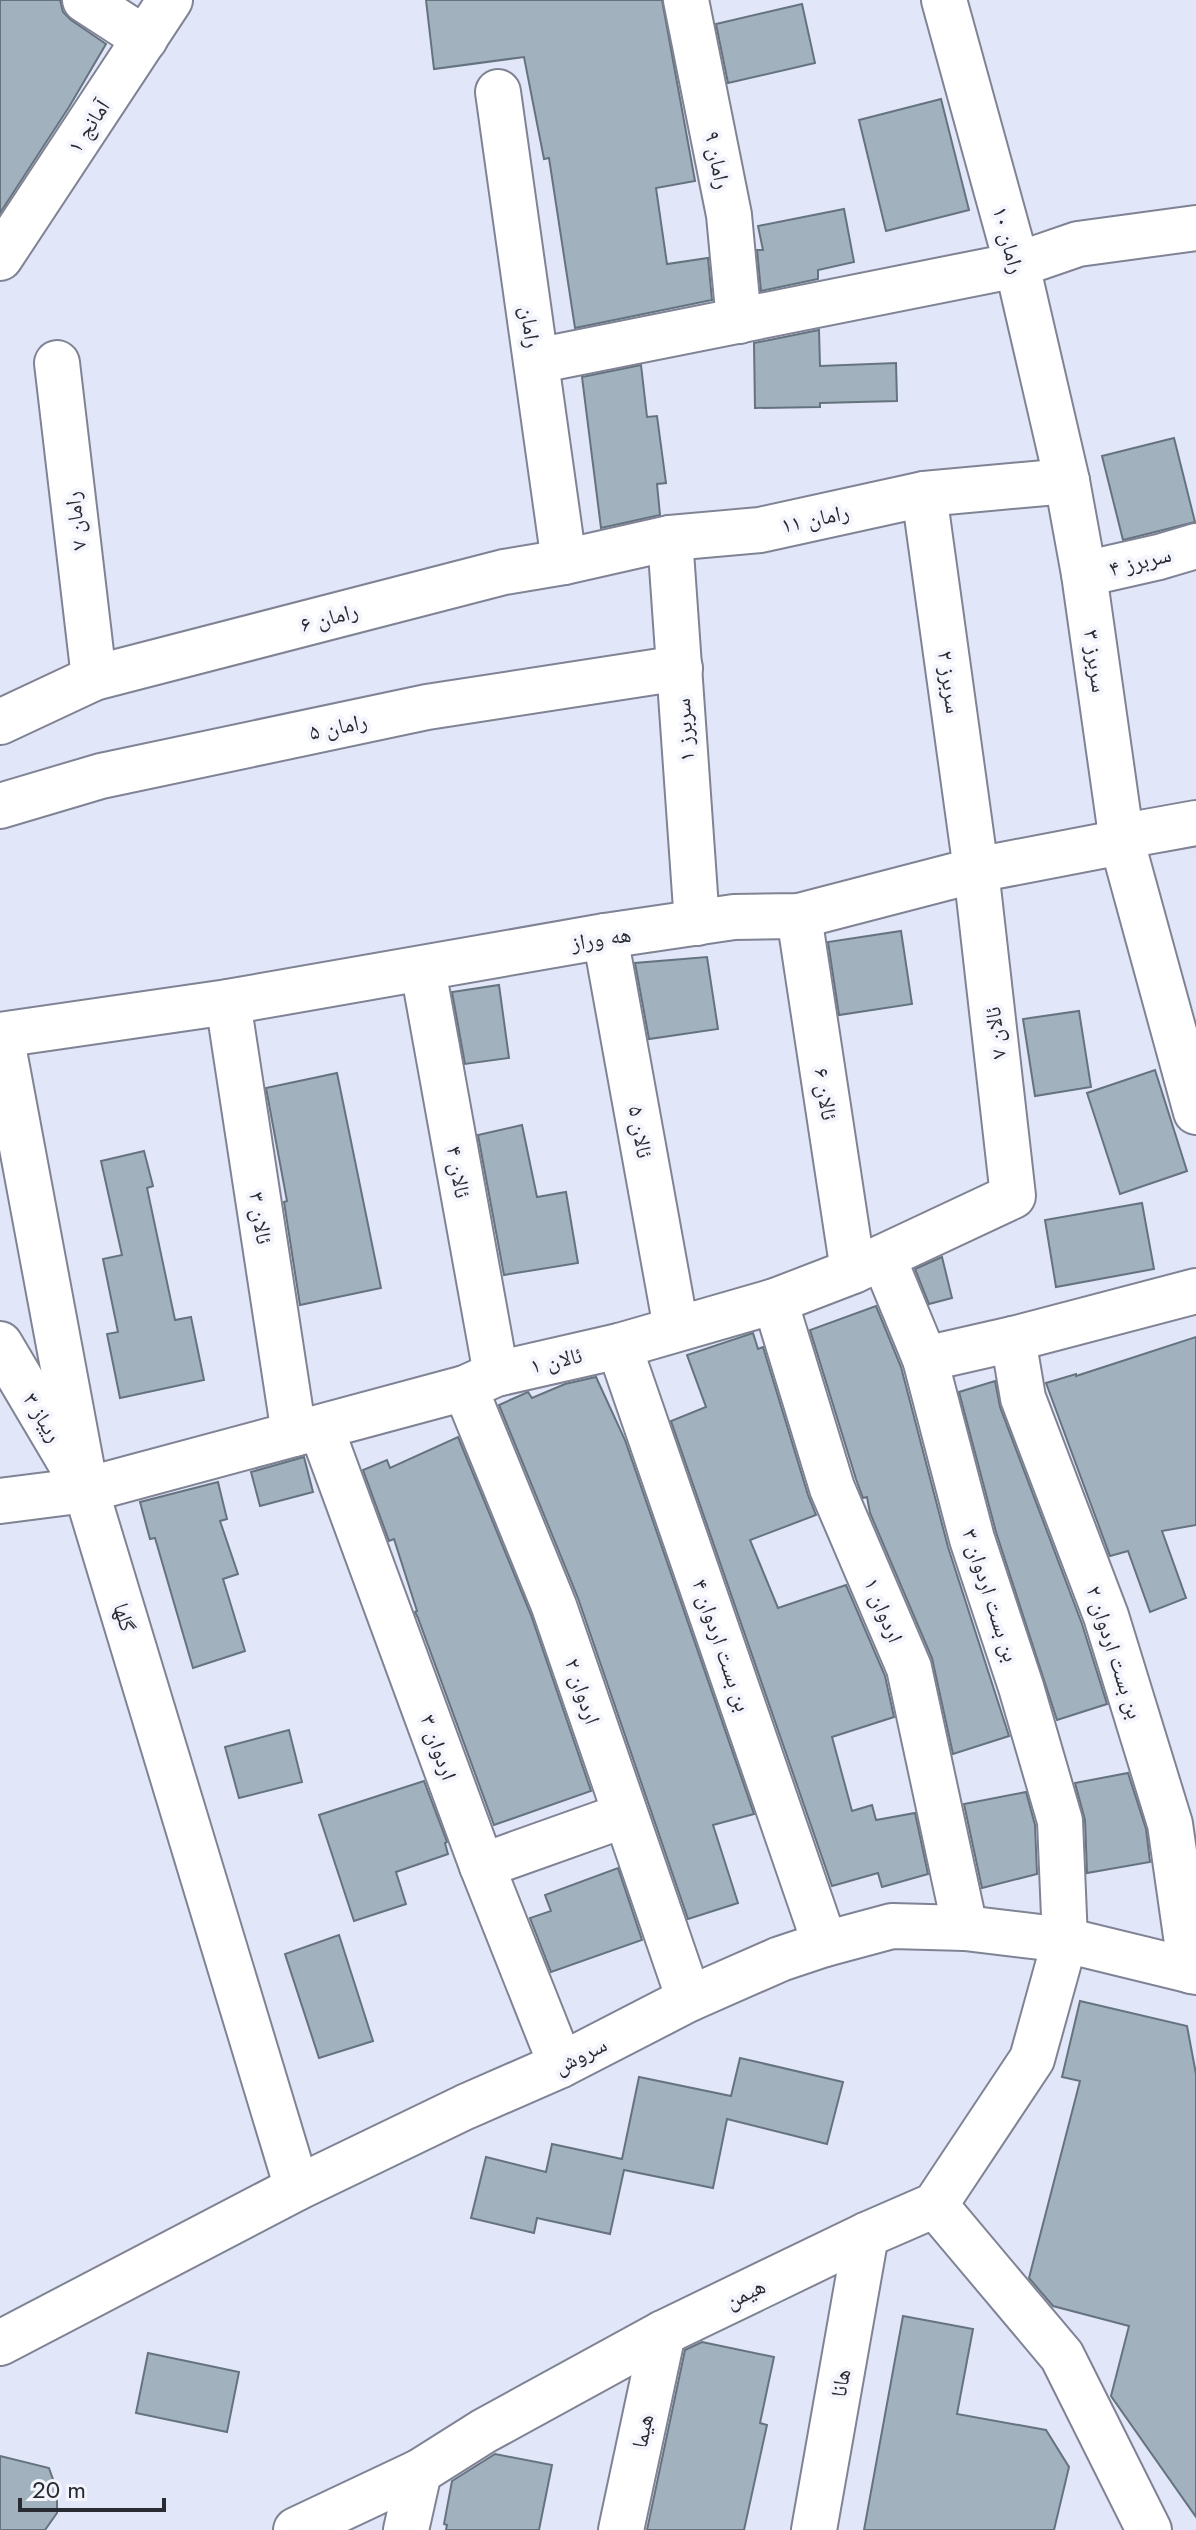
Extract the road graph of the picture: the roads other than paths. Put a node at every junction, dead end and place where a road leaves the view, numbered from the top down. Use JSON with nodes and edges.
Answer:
{"nodes":[{"id":1,"x":85,"y":0,"type":"edge"},
{"id":2,"x":170,"y":0,"type":"edge"},
{"id":3,"x":686,"y":0,"type":"edge"},
{"id":4,"x":944,"y":0,"type":"edge"},
{"id":5,"x":145,"y":39,"type":"junction"},
{"id":6,"x":498,"y":92,"type":"dead end"},
{"id":7,"x":1196,"y":228,"type":"edge"},
{"id":8,"x":2,"y":253,"type":"edge"},
{"id":9,"x":1017,"y":265,"type":"junction"},
{"id":10,"x":739,"y":321,"type":"junction"},
{"id":11,"x":536,"y":361,"type":"junction"},
{"id":12,"x":57,"y":363,"type":"dead end"},
{"id":13,"x":1067,"y":481,"type":"junction"},
{"id":14,"x":924,"y":494,"type":"junction"},
{"id":15,"x":670,"y":538,"type":"junction"},
{"id":16,"x":1196,"y":546,"type":"edge"},
{"id":17,"x":564,"y":562,"type":"junction"},
{"id":18,"x":1084,"y":574,"type":"junction"},
{"id":19,"x":680,"y":668,"type":"junction"},
{"id":20,"x":94,"y":678,"type":"junction"},
{"id":21,"x":0,"y":722,"type":"edge"},
{"id":22,"x":0,"y":806,"type":"edge"},
{"id":23,"x":1196,"y":823,"type":"edge"},
{"id":24,"x":1122,"y":842,"type":"junction"},
{"id":25,"x":976,"y":870,"type":"junction"},
{"id":26,"x":799,"y":916,"type":"junction"},
{"id":27,"x":697,"y":923,"type":"junction"},
{"id":28,"x":605,"y":936,"type":"junction"},
{"id":29,"x":423,"y":970,"type":"junction"},
{"id":30,"x":228,"y":1002,"type":"junction"},
{"id":31,"x":0,"y":1035,"type":"edge"},
{"id":32,"x":1196,"y":1112,"type":"edge"},
{"id":33,"x":1013,"y":1196,"type":"joint"},
{"id":34,"x":868,"y":1264,"type":"junction"},
{"id":35,"x":1196,"y":1291,"type":"edge"},
{"id":36,"x":775,"y":1301,"type":"junction"},
{"id":37,"x":676,"y":1328,"type":"junction"},
{"id":38,"x":1013,"y":1339,"type":"junction"},
{"id":39,"x":0,"y":1344,"type":"edge"},
{"id":40,"x":619,"y":1346,"type":"junction"},
{"id":41,"x":925,"y":1359,"type":"junction"},
{"id":42,"x":481,"y":1381,"type":"junction"},
{"id":43,"x":308,"y":1431,"type":"junction"},
{"id":44,"x":86,"y":1490,"type":"junction"},
{"id":45,"x":0,"y":1501,"type":"edge"},
{"id":46,"x":625,"y":1815,"type":"junction"},
{"id":47,"x":482,"y":1866,"type":"junction"},
{"id":48,"x":965,"y":1928,"type":"junction"},
{"id":49,"x":1065,"y":1940,"type":"junction"},
{"id":50,"x":825,"y":1944,"type":"junction"},
{"id":51,"x":1193,"y":1972,"type":"edge"},
{"id":52,"x":689,"y":1999,"type":"junction"},
{"id":53,"x":561,"y":2065,"type":"junction"},
{"id":54,"x":297,"y":2188,"type":"junction"},
{"id":55,"x":935,"y":2205,"type":"junction"},
{"id":56,"x":866,"y":2235,"type":"junction"},
{"id":57,"x":663,"y":2333,"type":"junction"},
{"id":58,"x":0,"y":2343,"type":"edge"},
{"id":59,"x":419,"y":2472,"type":"junction"},
{"id":60,"x":296,"y":2530,"type":"edge"},
{"id":61,"x":406,"y":2530,"type":"edge"},
{"id":62,"x":621,"y":2530,"type":"edge"},
{"id":63,"x":814,"y":2530,"type":"edge"},
{"id":64,"x":1149,"y":2530,"type":"edge"}],
"edges":[{"from":1,"to":5,"type":"street"},
{"from":2,"to":5,"type":"street","name":"آمانج ۱"},
{"from":3,"to":10,"type":"street","name":"رامان ۹"},
{"from":4,"to":9,"type":"street","name":"رامان ۱۰"},
{"from":5,"to":8,"type":"street","name":"آمانج ۱"},
{"from":6,"to":11,"type":"street","name":"رامان"},
{"from":7,"to":9,"type":"street"},
{"from":9,"to":10,"type":"street"},
{"from":9,"to":13,"type":"street","name":"رامان ۱۰"},
{"from":10,"to":11,"type":"street"},
{"from":11,"to":17,"type":"street","name":"رامان"},
{"from":12,"to":20,"type":"street","name":"رامان ۷"},
{"from":13,"to":14,"type":"street","name":"رامان ۱۱"},
{"from":13,"to":18,"type":"street","name":"سربرز ۳"},
{"from":14,"to":15,"type":"street","name":"رامان ۱۱"},
{"from":14,"to":25,"type":"street","name":"سربرز ۲"},
{"from":15,"to":17,"type":"street","name":"رامان ۱۱"},
{"from":15,"to":19,"type":"street","name":"سربرز ۱"},
{"from":16,"to":18,"type":"street","name":"سربرز ۴"},
{"from":17,"to":20,"type":"street","name":"رامان ۶"},
{"from":18,"to":24,"type":"street","name":"سربرز ۳"},
{"from":19,"to":22,"type":"street","name":"رامان ۵"},
{"from":19,"to":27,"type":"street","name":"سربرز ۱"},
{"from":20,"to":21,"type":"street","name":"رامان ۶"},
{"from":23,"to":24,"type":"street","name":"هه وراز"},
{"from":24,"to":25,"type":"street","name":"هه وراز"},
{"from":24,"to":32,"type":"street","name":"سربرز ۳"},
{"from":25,"to":26,"type":"street","name":"هه وراز"},
{"from":25,"to":33,"type":"street","name":"ئالان ۷"},
{"from":26,"to":27,"type":"street","name":"هه وراز"},
{"from":26,"to":34,"type":"street","name":"ئالان ۶"},
{"from":27,"to":28,"type":"street","name":"هه وراز"},
{"from":28,"to":29,"type":"street","name":"هه وراز"},
{"from":28,"to":37,"type":"street","name":"ئالان ۵"},
{"from":29,"to":30,"type":"street","name":"هه وراز"},
{"from":29,"to":42,"type":"street","name":"ئالان ۴"},
{"from":30,"to":31,"type":"street","name":"هه وراز"},
{"from":30,"to":43,"type":"street","name":"ئالان ۳"},
{"from":31,"to":44,"type":"street","name":"گلها"},
{"from":33,"to":34,"type":"street","name":"ئالان ۱"},
{"from":34,"to":36,"type":"street","name":"ئالان ۱"},
{"from":34,"to":41,"type":"street","name":"بن بست اردوان ۳"},
{"from":35,"to":38,"type":"street"},
{"from":36,"to":37,"type":"street","name":"ئالان ۱"},
{"from":36,"to":48,"type":"street","name":"اردوان ۱"},
{"from":37,"to":40,"type":"street","name":"ئالان ۱"},
{"from":38,"to":41,"type":"street"},
{"from":38,"to":51,"type":"street","name":"بن بست اردوان ۲"},
{"from":39,"to":44,"type":"street","name":"ریباز ۳"},
{"from":40,"to":42,"type":"street","name":"ئالان ۱"},
{"from":40,"to":50,"type":"street","name":"بن بست اردوان ۴"},
{"from":41,"to":49,"type":"street","name":"بن بست اردوان ۳"},
{"from":42,"to":43,"type":"street","name":"ئالان ۱"},
{"from":42,"to":46,"type":"street","name":"اردوان ۲"},
{"from":43,"to":44,"type":"street","name":"ئالان ۱"},
{"from":43,"to":47,"type":"street","name":"اردوان ۳"},
{"from":44,"to":45,"type":"street","name":"ئالان ۱"},
{"from":44,"to":54,"type":"street","name":"گلها"},
{"from":46,"to":47,"type":"street"},
{"from":46,"to":52,"type":"street","name":"اردوان ۲"},
{"from":47,"to":53,"type":"street","name":"اردوان ۳"},
{"from":48,"to":49,"type":"street","name":"سروش"},
{"from":48,"to":50,"type":"street","name":"سروش"},
{"from":49,"to":51,"type":"street","name":"سروش"},
{"from":49,"to":55,"type":"street"},
{"from":50,"to":52,"type":"street","name":"سروش"},
{"from":52,"to":53,"type":"street","name":"سروش"},
{"from":53,"to":54,"type":"street","name":"سروش"},
{"from":54,"to":58,"type":"street","name":"سروش"},
{"from":55,"to":56,"type":"street","name":"هیمن"},
{"from":55,"to":64,"type":"street"},
{"from":56,"to":57,"type":"street","name":"هیمن"},
{"from":56,"to":63,"type":"street","name":"هانا"},
{"from":57,"to":59,"type":"street","name":"هیمن"},
{"from":57,"to":62,"type":"street","name":"هیما"},
{"from":59,"to":60,"type":"street","name":"هیمن"},
{"from":59,"to":61,"type":"street"}]}
